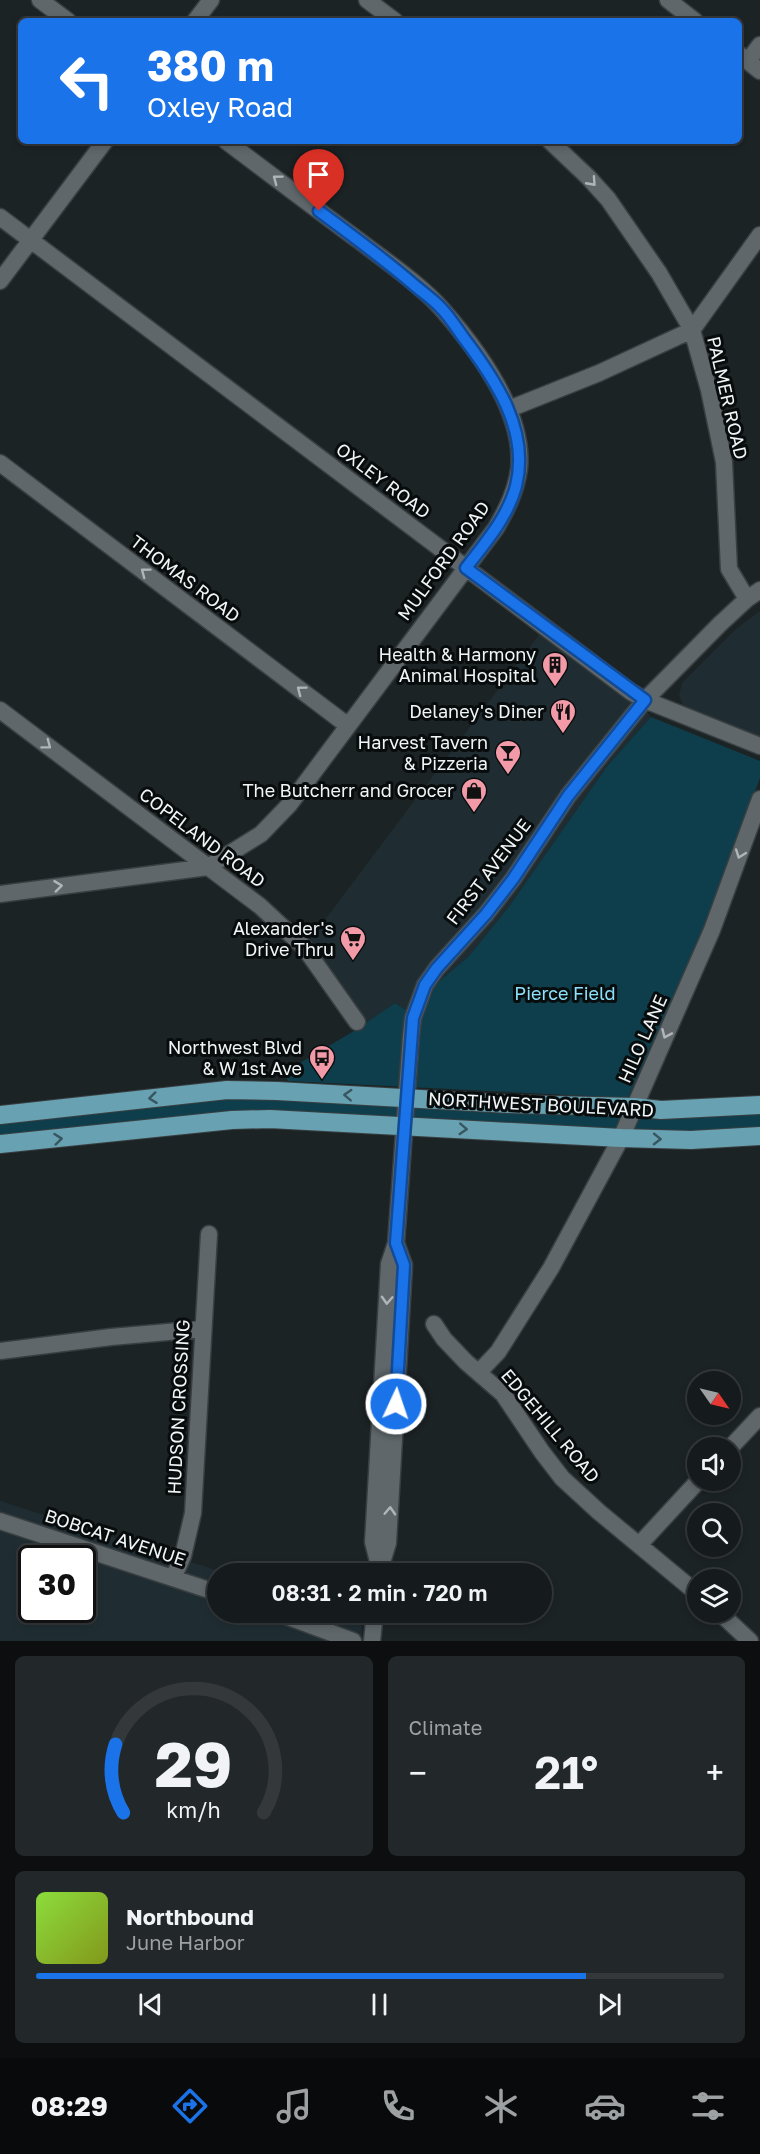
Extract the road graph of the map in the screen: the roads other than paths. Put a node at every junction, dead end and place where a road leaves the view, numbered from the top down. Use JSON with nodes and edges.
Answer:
{"nodes":[{"id":1,"x":40,"y":0,"type":"edge"},
{"id":2,"x":211,"y":0,"type":"edge"},
{"id":3,"x":367,"y":0,"type":"edge"},
{"id":4,"x":668,"y":0,"type":"edge"},
{"id":5,"x":64,"y":18,"type":"edge"},
{"id":6,"x":197,"y":18,"type":"edge"},
{"id":7,"x":390,"y":18,"type":"edge"},
{"id":8,"x":691,"y":18,"type":"edge"},
{"id":9,"x":760,"y":45,"type":"edge"},
{"id":10,"x":749,"y":62,"type":"edge"},
{"id":11,"x":103,"y":144,"type":"edge"},
{"id":12,"x":230,"y":144,"type":"edge"},
{"id":13,"x":553,"y":144,"type":"edge"},
{"id":14,"x":0,"y":217,"type":"edge"},
{"id":15,"x":760,"y":235,"type":"edge"},
{"id":16,"x":31,"y":240,"type":"junction"},
{"id":17,"x":0,"y":281,"type":"edge"},
{"id":18,"x":692,"y":330,"type":"junction"},
{"id":19,"x":508,"y":410,"type":"junction"},
{"id":20,"x":0,"y":464,"type":"edge"},
{"id":21,"x":466,"y":568,"type":"junction"},
{"id":22,"x":754,"y":594,"type":"edge"},
{"id":23,"x":645,"y":700,"type":"junction"},
{"id":24,"x":0,"y":710,"type":"edge"},
{"id":25,"x":347,"y":725,"type":"junction"},
{"id":26,"x":760,"y":746,"type":"edge"},
{"id":27,"x":760,"y":799,"type":"edge"},
{"id":28,"x":208,"y":867,"type":"junction"},
{"id":29,"x":0,"y":894,"type":"edge"},
{"id":30,"x":357,"y":1022,"type":"dead end"},
{"id":31,"x":406,"y":1098,"type":"junction"},
{"id":32,"x":760,"y":1105,"type":"edge"},
{"id":33,"x":634,"y":1107,"type":"junction"},
{"id":34,"x":0,"y":1115,"type":"edge"},
{"id":35,"x":404,"y":1126,"type":"junction"},
{"id":36,"x":760,"y":1136,"type":"edge"},
{"id":37,"x":621,"y":1138,"type":"junction"},
{"id":38,"x":0,"y":1144,"type":"edge"},
{"id":39,"x":209,"y":1234,"type":"dead end"},
{"id":40,"x":434,"y":1324,"type":"dead end"},
{"id":41,"x":202,"y":1329,"type":"junction"},
{"id":42,"x":0,"y":1351,"type":"edge"},
{"id":43,"x":478,"y":1372,"type":"junction"},
{"id":44,"x":760,"y":1416,"type":"edge"},
{"id":45,"x":740,"y":1437,"type":"edge"},
{"id":46,"x":689,"y":1491,"type":"edge"},
{"id":47,"x":0,"y":1521,"type":"edge"},
{"id":48,"x":639,"y":1545,"type":"junction"},
{"id":49,"x":382,"y":1563,"type":"edge"},
{"id":50,"x":173,"y":1578,"type":"junction"},
{"id":51,"x":687,"y":1585,"type":"edge"},
{"id":52,"x":207,"y":1589,"type":"edge"},
{"id":53,"x":305,"y":1623,"type":"edge"},
{"id":54,"x":374,"y":1623,"type":"edge"},
{"id":55,"x":731,"y":1623,"type":"edge"},
{"id":56,"x":353,"y":1641,"type":"edge"},
{"id":57,"x":372,"y":1641,"type":"edge"},
{"id":58,"x":750,"y":1641,"type":"edge"}],
"edges":[{"from":1,"to":5,"type":"street"},
{"from":2,"to":6,"type":"street"},
{"from":3,"to":7,"type":"street"},
{"from":4,"to":8,"type":"street"},
{"from":9,"to":10,"type":"street"},
{"from":11,"to":16,"type":"street"},
{"from":19,"to":12,"type":"street","name":"MULFORD ROAD","one_way":true},
{"from":13,"to":18,"type":"street","name":"PALMER ROAD","one_way":true},
{"from":14,"to":16,"type":"street","name":"OXLEY ROAD"},
{"from":15,"to":18,"type":"street"},
{"from":16,"to":17,"type":"street"},
{"from":16,"to":21,"type":"street","name":"OXLEY ROAD"},
{"from":18,"to":19,"type":"street"},
{"from":18,"to":22,"type":"street","name":"PALMER ROAD"},
{"from":19,"to":21,"type":"street","name":"MULFORD ROAD"},
{"from":25,"to":20,"type":"street","name":"THOMAS ROAD","one_way":true},
{"from":21,"to":23,"type":"street","name":"OXLEY ROAD"},
{"from":21,"to":25,"type":"street","name":"MULFORD ROAD"},
{"from":22,"to":23,"type":"street","name":"FIRST AVENUE"},
{"from":23,"to":26,"type":"street","name":"OXLEY ROAD"},
{"from":23,"to":31,"type":"street","name":"FIRST AVENUE"},
{"from":24,"to":28,"type":"street","name":"COPELAND ROAD","one_way":true},
{"from":25,"to":28,"type":"street","name":"MULFORD ROAD"},
{"from":27,"to":33,"type":"street","name":"HILO LANE","one_way":true},
{"from":29,"to":28,"type":"street","one_way":true},
{"from":28,"to":30,"type":"street","name":"COPELAND ROAD"},
{"from":31,"to":33,"type":"main road","name":"NORTHWEST BOULEVARD"},
{"from":31,"to":34,"type":"main road","name":"NORTHWEST BOULEVARD","one_way":true},
{"from":31,"to":35,"type":"street","name":"FIRST AVENUE"},
{"from":32,"to":33,"type":"main road","name":"NORTHWEST BOULEVARD"},
{"from":33,"to":37,"type":"street","name":"HILO LANE"},
{"from":35,"to":37,"type":"main road","name":"NORTHWEST BOULEVARD","one_way":true},
{"from":38,"to":35,"type":"main road","name":"NORTHWEST BOULEVARD","one_way":true},
{"from":35,"to":49,"type":"street","name":"FIRST AVENUE"},
{"from":37,"to":36,"type":"main road","name":"NORTHWEST BOULEVARD","one_way":true},
{"from":37,"to":43,"type":"street","name":"HILO LANE"},
{"from":39,"to":41,"type":"street","name":"HUDSON CROSSING"},
{"from":40,"to":43,"type":"street","name":"EDGEHILL ROAD"},
{"from":41,"to":42,"type":"street"},
{"from":41,"to":50,"type":"street","name":"HUDSON CROSSING"},
{"from":43,"to":48,"type":"street","name":"EDGEHILL ROAD"},
{"from":44,"to":45,"type":"street"},
{"from":46,"to":48,"type":"street"},
{"from":47,"to":50,"type":"street","name":"BOBCAT AVENUE"},
{"from":48,"to":51,"type":"street","name":"EDGEHILL ROAD"},
{"from":50,"to":52,"type":"street","name":"BOBCAT AVENUE"},
{"from":53,"to":56,"type":"street"},
{"from":54,"to":57,"type":"street"},
{"from":55,"to":58,"type":"street"}]}
